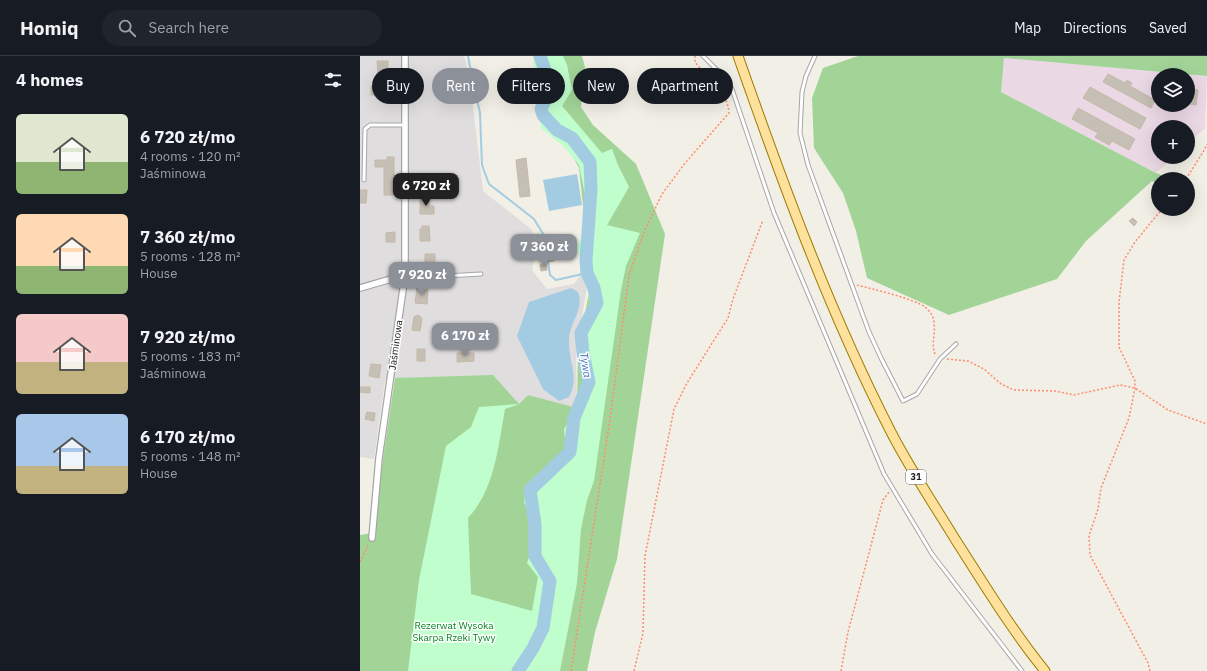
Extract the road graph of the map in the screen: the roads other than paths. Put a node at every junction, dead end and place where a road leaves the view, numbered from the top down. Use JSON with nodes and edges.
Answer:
{"nodes":[{"id":1,"x":404,"y":56,"type":"edge"},
{"id":2,"x":703,"y":56,"type":"edge"},
{"id":3,"x":738,"y":56,"type":"edge"},
{"id":4,"x":815,"y":56,"type":"edge"},
{"id":5,"x":406,"y":125,"type":"junction"},
{"id":6,"x":364,"y":180,"type":"dead end"},
{"id":7,"x":481,"y":274,"type":"dead end"},
{"id":8,"x":405,"y":275,"type":"junction"},
{"id":9,"x":360,"y":288,"type":"edge"},
{"id":10,"x":956,"y":344,"type":"dead end"},
{"id":11,"x":372,"y":538,"type":"road end"},
{"id":12,"x":1022,"y":671,"type":"edge"},
{"id":13,"x":1045,"y":671,"type":"edge"}],
"edges":[{"from":1,"to":5,"type":"street","name":"Jaśminowa"},
{"from":2,"to":12,"type":"lane"},
{"from":3,"to":13,"type":"main road","number":"31"},
{"from":4,"to":10,"type":"lane"},
{"from":5,"to":6,"type":"lane"},
{"from":5,"to":8,"type":"street","name":"Jaśminowa"},
{"from":7,"to":8,"type":"lane"},
{"from":8,"to":9,"type":"street"},
{"from":8,"to":11,"type":"street","name":"Jaśminowa"}]}
